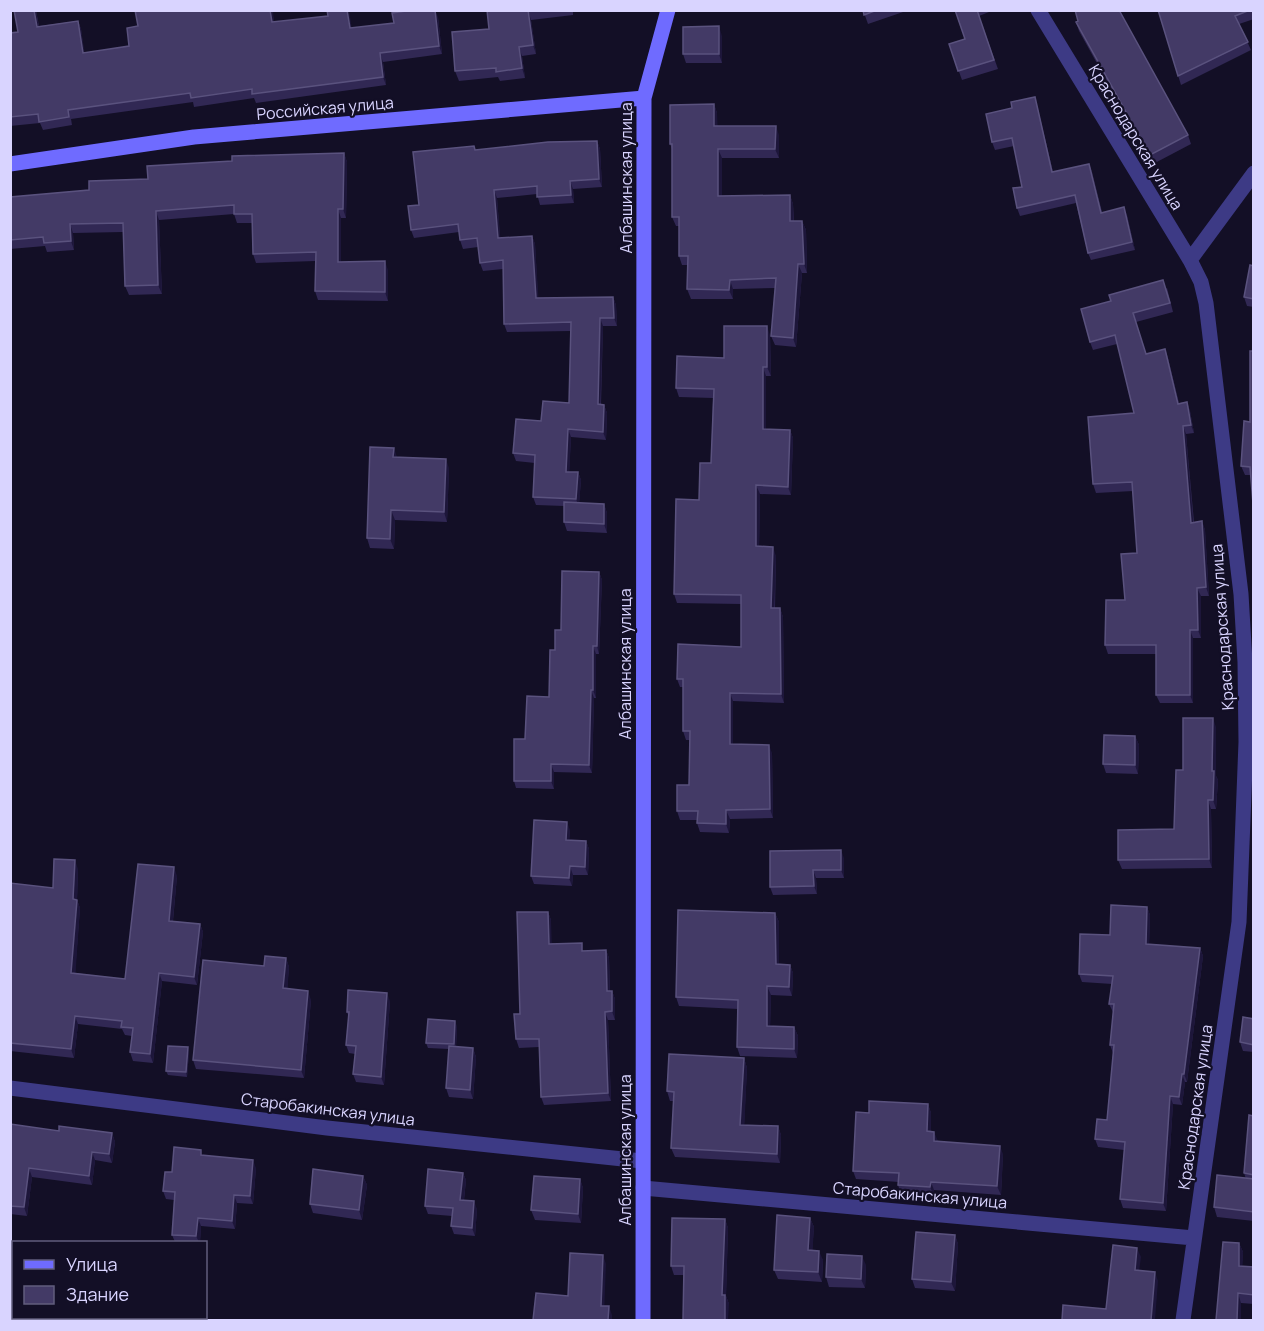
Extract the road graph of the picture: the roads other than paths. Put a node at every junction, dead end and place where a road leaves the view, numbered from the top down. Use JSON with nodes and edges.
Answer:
{"nodes":[{"id":1,"x":668,"y":10,"type":"edge"},
{"id":2,"x":1038,"y":10,"type":"edge"},
{"id":3,"x":644,"y":98,"type":"junction"},
{"id":4,"x":10,"y":164,"type":"edge"},
{"id":5,"x":1254,"y":174,"type":"edge"},
{"id":6,"x":1190,"y":260,"type":"junction"},
{"id":7,"x":10,"y":1088,"type":"edge"},
{"id":8,"x":642,"y":1161,"type":"junction"},
{"id":9,"x":643,"y":1188,"type":"junction"},
{"id":10,"x":1194,"y":1238,"type":"junction"},
{"id":11,"x":643,"y":1320,"type":"edge"},
{"id":12,"x":1183,"y":1320,"type":"edge"}],
"edges":[{"from":1,"to":3,"type":"street","name":"Албашинская улица"},
{"from":2,"to":6,"type":"street","name":"Краснодарская улица"},
{"from":3,"to":4,"type":"street","name":"Российская улица"},
{"from":3,"to":8,"type":"street","name":"Албашинская улица"},
{"from":5,"to":6,"type":"street"},
{"from":6,"to":10,"type":"street","name":"Краснодарская улица"},
{"from":7,"to":8,"type":"street","name":"Старобакинская улица"},
{"from":8,"to":9,"type":"street","name":"Албашинская улица"},
{"from":9,"to":10,"type":"street","name":"Старобакинская улица"},
{"from":9,"to":11,"type":"street","name":"Албашинская улица"},
{"from":10,"to":12,"type":"street","name":"Краснодарская улица"}]}
